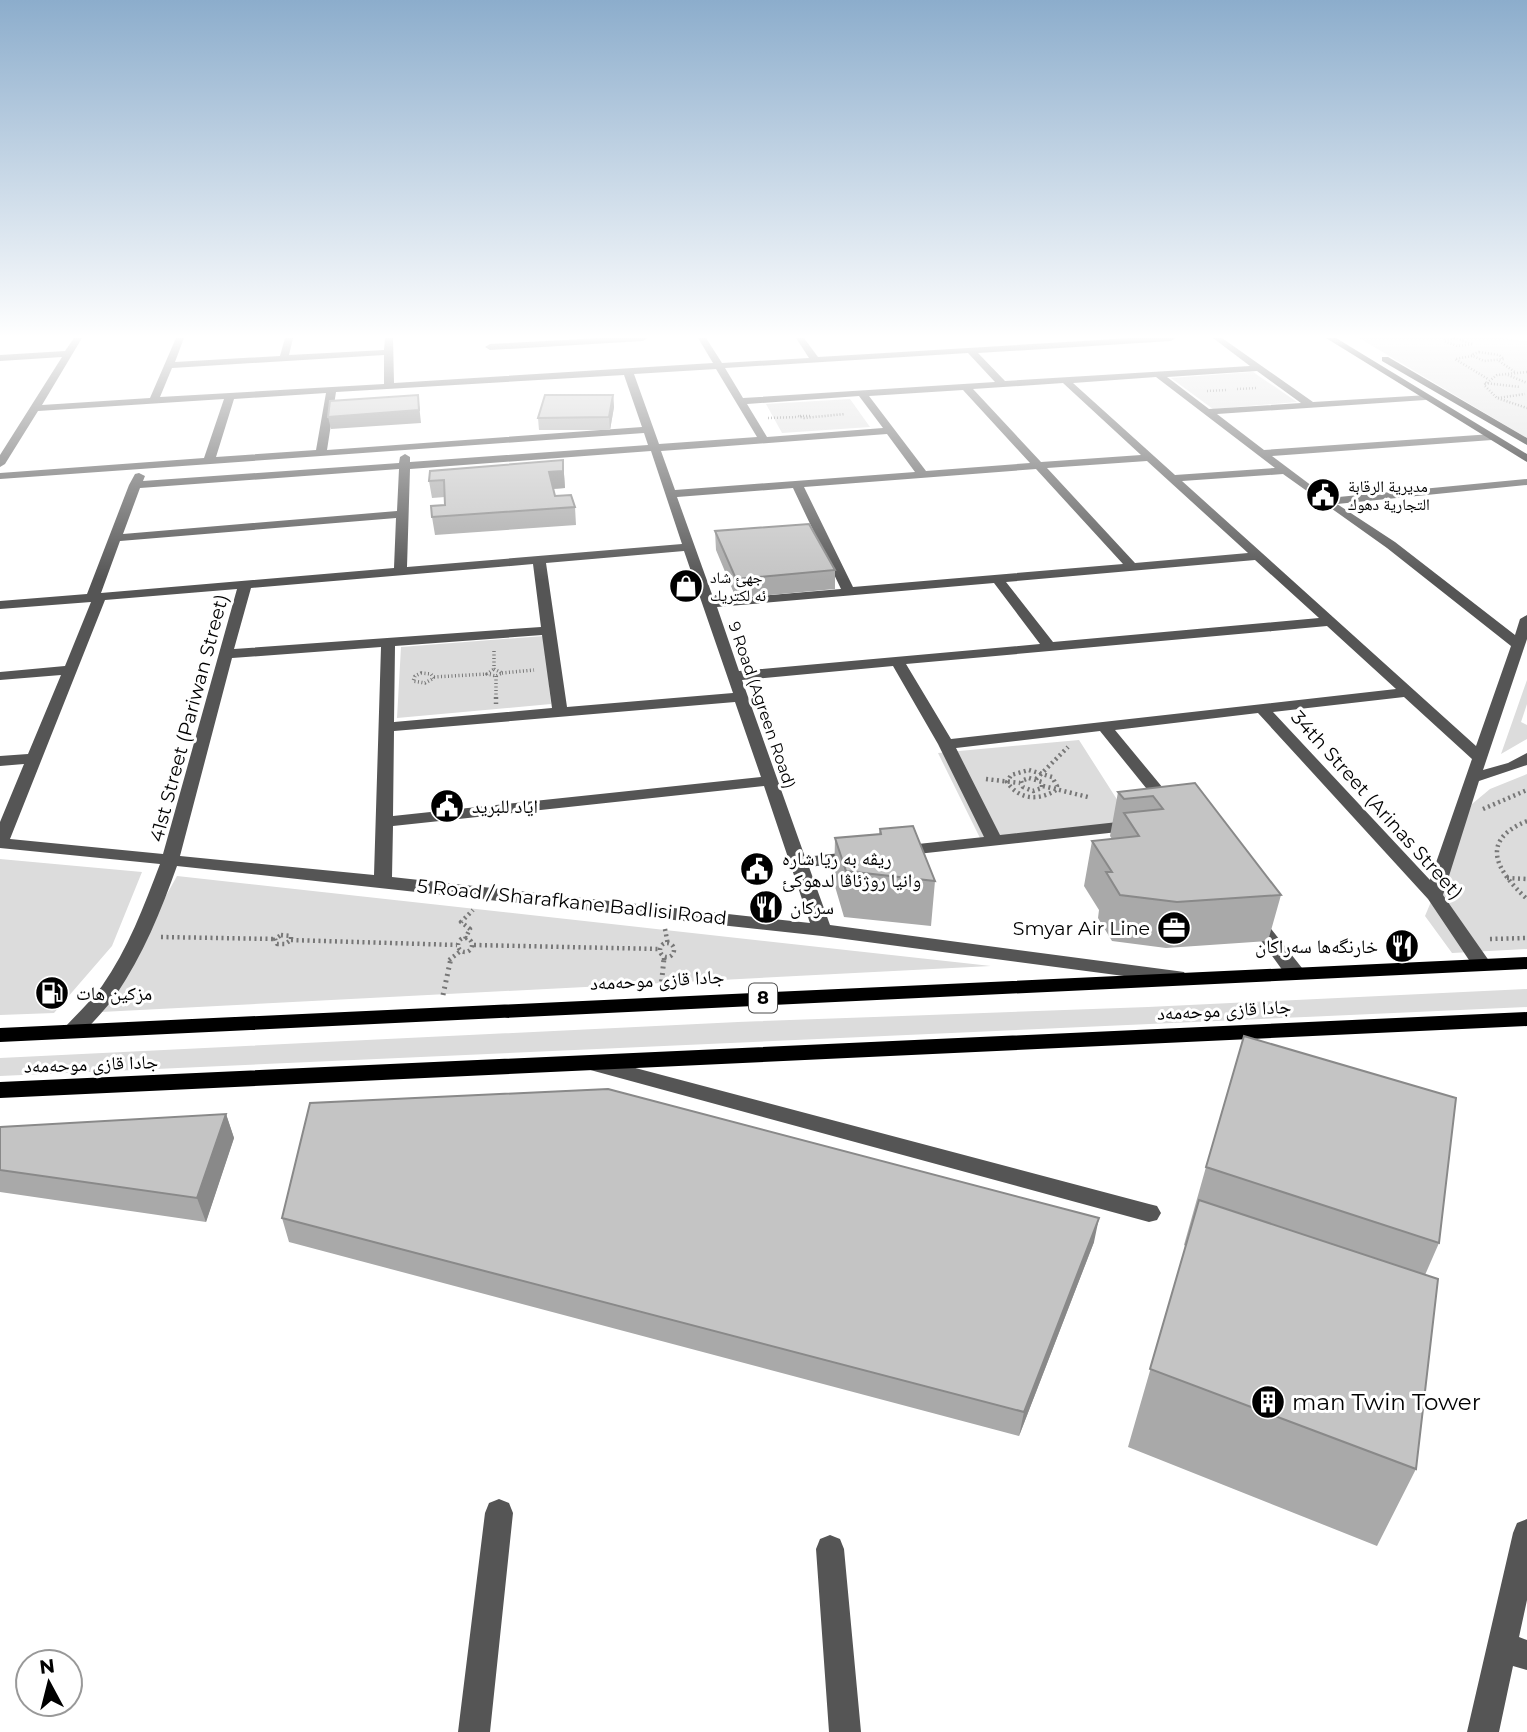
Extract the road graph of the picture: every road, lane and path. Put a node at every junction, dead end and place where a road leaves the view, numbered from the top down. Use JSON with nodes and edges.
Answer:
{"nodes":[{"id":1,"x":26,"y":419,"type":"edge"},
{"id":2,"x":223,"y":419,"type":"edge"},
{"id":3,"x":327,"y":419,"type":"edge"},
{"id":4,"x":645,"y":419,"type":"edge"},
{"id":5,"x":751,"y":419,"type":"joint"},
{"id":6,"x":755,"y":419,"type":"edge"},
{"id":7,"x":882,"y":419,"type":"edge"},
{"id":8,"x":995,"y":419,"type":"edge"},
{"id":9,"x":1109,"y":419,"type":"edge"},
{"id":10,"x":1216,"y":419,"type":"edge"},
{"id":11,"x":1462,"y":419,"type":"edge"},
{"id":12,"x":1488,"y":419,"type":"edge"},
{"id":13,"x":649,"y":430,"type":"junction"},
{"id":14,"x":891,"y":431,"type":"junction"},
{"id":15,"x":1492,"y":437,"type":"junction"},
{"id":16,"x":764,"y":440,"type":"junction"},
{"id":17,"x":1527,"y":442,"type":"edge"},
{"id":18,"x":404,"y":448,"type":"junction"},
{"id":19,"x":654,"y":448,"type":"junction"},
{"id":20,"x":1262,"y":453,"type":"junction"},
{"id":21,"x":321,"y":454,"type":"junction"},
{"id":22,"x":1152,"y":457,"type":"junction"},
{"id":23,"x":1527,"y":459,"type":"edge"},
{"id":24,"x":209,"y":461,"type":"junction"},
{"id":25,"x":0,"y":464,"type":"edge"},
{"id":26,"x":143,"y":466,"type":"junction"},
{"id":27,"x":406,"y":466,"type":"junction"},
{"id":28,"x":1037,"y":466,"type":"junction"},
{"id":29,"x":1284,"y":471,"type":"junction"},
{"id":30,"x":923,"y":475,"type":"junction"},
{"id":31,"x":0,"y":476,"type":"edge"},
{"id":32,"x":1174,"y":478,"type":"junction"},
{"id":33,"x":1527,"y":482,"type":"edge"},
{"id":34,"x":135,"y":485,"type":"junction"},
{"id":35,"x":797,"y":485,"type":"junction"},
{"id":36,"x":670,"y":494,"type":"junction"},
{"id":37,"x":1326,"y":502,"type":"junction"},
{"id":38,"x":403,"y":514,"type":"junction"},
{"id":39,"x":115,"y":538,"type":"junction"},
{"id":40,"x":689,"y":547,"type":"junction"},
{"id":41,"x":1261,"y":556,"type":"junction"},
{"id":42,"x":539,"y":560,"type":"junction"},
{"id":43,"x":1132,"y":568,"type":"junction"},
{"id":44,"x":400,"y":572,"type":"junction"},
{"id":45,"x":998,"y":580,"type":"junction"},
{"id":46,"x":245,"y":585,"type":"junction"},
{"id":47,"x":849,"y":592,"type":"junction"},
{"id":48,"x":96,"y":598,"type":"junction"},
{"id":49,"x":708,"y":604,"type":"junction"},
{"id":50,"x":0,"y":605,"type":"edge"},
{"id":51,"x":1527,"y":619,"type":"edge"},
{"id":52,"x":1332,"y":621,"type":"junction"},
{"id":53,"x":550,"y":630,"type":"junction"},
{"id":54,"x":388,"y":641,"type":"junction"},
{"id":55,"x":1517,"y":644,"type":"junction"},
{"id":56,"x":1049,"y":646,"type":"junction"},
{"id":57,"x":494,"y":651,"type":"dead end"},
{"id":58,"x":228,"y":654,"type":"junction"},
{"id":59,"x":898,"y":662,"type":"junction"},
{"id":60,"x":555,"y":668,"type":"junction"},
{"id":61,"x":494,"y":669,"type":"junction"},
{"id":62,"x":71,"y":670,"type":"junction"},
{"id":63,"x":502,"y":673,"type":"junction"},
{"id":64,"x":487,"y":674,"type":"junction"},
{"id":65,"x":0,"y":676,"type":"edge"},
{"id":66,"x":496,"y":676,"type":"junction"},
{"id":67,"x":734,"y":676,"type":"junction"},
{"id":68,"x":435,"y":677,"type":"junction"},
{"id":69,"x":1408,"y":692,"type":"junction"},
{"id":70,"x":741,"y":697,"type":"junction"},
{"id":71,"x":496,"y":706,"type":"dead end"},
{"id":72,"x":1263,"y":709,"type":"junction"},
{"id":73,"x":560,"y":712,"type":"junction"},
{"id":74,"x":386,"y":727,"type":"junction"},
{"id":75,"x":1096,"y":727,"type":"junction"},
{"id":76,"x":946,"y":744,"type":"junction"},
{"id":77,"x":35,"y":758,"type":"junction"},
{"id":78,"x":1480,"y":758,"type":"junction"},
{"id":79,"x":1527,"y":758,"type":"edge"},
{"id":80,"x":0,"y":761,"type":"edge"},
{"id":81,"x":1043,"y":772,"type":"junction"},
{"id":82,"x":1471,"y":778,"type":"junction"},
{"id":83,"x":982,"y":779,"type":"dead end"},
{"id":84,"x":1036,"y":779,"type":"junction"},
{"id":85,"x":769,"y":781,"type":"junction"},
{"id":86,"x":1007,"y":782,"type":"junction"},
{"id":87,"x":1020,"y":783,"type":"junction"},
{"id":88,"x":1043,"y":786,"type":"junction"},
{"id":89,"x":1056,"y":789,"type":"junction"},
{"id":90,"x":1527,"y":790,"type":"edge"},
{"id":91,"x":1088,"y":797,"type":"dead end"},
{"id":92,"x":1480,"y":811,"type":"dead end"},
{"id":93,"x":1527,"y":821,"type":"edge"},
{"id":94,"x":384,"y":822,"type":"junction"},
{"id":95,"x":993,"y":840,"type":"junction"},
{"id":96,"x":0,"y":843,"type":"edge"},
{"id":97,"x":170,"y":860,"type":"junction"},
{"id":98,"x":799,"y":863,"type":"junction"},
{"id":99,"x":1506,"y":878,"type":"junction"},
{"id":100,"x":1527,"y":878,"type":"edge"},
{"id":101,"x":383,"y":881,"type":"junction"},
{"id":102,"x":484,"y":892,"type":"junction"},
{"id":103,"x":1434,"y":895,"type":"junction"},
{"id":104,"x":1527,"y":900,"type":"edge"},
{"id":105,"x":1246,"y":908,"type":"edge"},
{"id":106,"x":822,"y":930,"type":"junction"},
{"id":107,"x":141,"y":936,"type":"junction"},
{"id":108,"x":1527,"y":938,"type":"edge"},
{"id":109,"x":275,"y":939,"type":"junction"},
{"id":110,"x":465,"y":939,"type":"junction"},
{"id":111,"x":291,"y":940,"type":"junction"},
{"id":112,"x":1488,"y":940,"type":"dead end"},
{"id":113,"x":457,"y":945,"type":"junction"},
{"id":114,"x":474,"y":945,"type":"junction"},
{"id":115,"x":659,"y":949,"type":"junction"},
{"id":116,"x":462,"y":950,"type":"junction"},
{"id":117,"x":664,"y":956,"type":"junction"},
{"id":118,"x":1527,"y":963,"type":"edge"},
{"id":119,"x":1482,"y":965,"type":"junction"},
{"id":120,"x":1295,"y":973,"type":"junction"},
{"id":121,"x":1184,"y":978,"type":"junction"},
{"id":122,"x":660,"y":1003,"type":"junction"},
{"id":123,"x":432,"y":1013,"type":"junction"},
{"id":124,"x":1527,"y":1019,"type":"edge"},
{"id":125,"x":73,"y":1031,"type":"junction"},
{"id":126,"x":0,"y":1035,"type":"edge"},
{"id":127,"x":590,"y":1063,"type":"junction"},
{"id":128,"x":0,"y":1090,"type":"edge"},
{"id":129,"x":1149,"y":1213,"type":"dead end"},
{"id":130,"x":499,"y":1513,"type":"dead end"},
{"id":131,"x":1527,"y":1533,"type":"edge"},
{"id":132,"x":830,"y":1549,"type":"dead end"},
{"id":133,"x":1514,"y":1651,"type":"edge"},
{"id":134,"x":474,"y":1732,"type":"edge"},
{"id":135,"x":845,"y":1732,"type":"edge"},
{"id":136,"x":1483,"y":1732,"type":"edge"}],
"edges":[{"from":1,"to":25,"type":"street"},
{"from":2,"to":24,"type":"street"},
{"from":3,"to":21,"type":"street"},
{"from":4,"to":13,"type":"street","name":"9 Road (Agreen Road)"},
{"from":5,"to":6,"type":"path"},
{"from":5,"to":16,"type":"street"},
{"from":7,"to":14,"type":"street"},
{"from":8,"to":28,"type":"street"},
{"from":9,"to":22,"type":"street"},
{"from":10,"to":20,"type":"street"},
{"from":11,"to":15,"type":"main road"},
{"from":12,"to":17,"type":"main road"},
{"from":13,"to":18,"type":"street"},
{"from":13,"to":19,"type":"street","name":"9 Road (Agreen Road)"},
{"from":14,"to":16,"type":"street"},
{"from":14,"to":30,"type":"street"},
{"from":15,"to":20,"type":"street"},
{"from":15,"to":23,"type":"main road"},
{"from":16,"to":19,"type":"street"},
{"from":18,"to":21,"type":"street"},
{"from":18,"to":27,"type":"street"},
{"from":19,"to":27,"type":"street"},
{"from":19,"to":36,"type":"street","name":"9 Road (Agreen Road)"},
{"from":20,"to":29,"type":"street"},
{"from":21,"to":24,"type":"street"},
{"from":22,"to":28,"type":"street"},
{"from":22,"to":32,"type":"street"},
{"from":24,"to":26,"type":"street"},
{"from":26,"to":31,"type":"street"},
{"from":26,"to":34,"type":"street"},
{"from":27,"to":34,"type":"street"},
{"from":27,"to":38,"type":"street"},
{"from":28,"to":30,"type":"street"},
{"from":28,"to":43,"type":"street"},
{"from":29,"to":32,"type":"street"},
{"from":29,"to":37,"type":"street"},
{"from":30,"to":35,"type":"street"},
{"from":32,"to":41,"type":"street"},
{"from":33,"to":37,"type":"street"},
{"from":34,"to":39,"type":"street"},
{"from":35,"to":36,"type":"street"},
{"from":35,"to":47,"type":"street"},
{"from":36,"to":40,"type":"street","name":"9 Road (Agreen Road)"},
{"from":37,"to":55,"type":"street"},
{"from":38,"to":39,"type":"street"},
{"from":38,"to":44,"type":"street"},
{"from":39,"to":48,"type":"street"},
{"from":40,"to":42,"type":"street"},
{"from":40,"to":49,"type":"street","name":"9 Road (Agreen Road)"},
{"from":41,"to":43,"type":"street"},
{"from":41,"to":52,"type":"street"},
{"from":42,"to":44,"type":"street"},
{"from":42,"to":53,"type":"street"},
{"from":43,"to":45,"type":"street"},
{"from":44,"to":46,"type":"street"},
{"from":45,"to":47,"type":"street"},
{"from":45,"to":56,"type":"street"},
{"from":46,"to":48,"type":"street"},
{"from":46,"to":58,"type":"street","name":"41st Street (Pariwan Street)"},
{"from":47,"to":49,"type":"street"},
{"from":48,"to":50,"type":"street"},
{"from":48,"to":62,"type":"street"},
{"from":49,"to":67,"type":"street","name":"9 Road (Agreen Road)"},
{"from":51,"to":55,"type":"street"},
{"from":52,"to":56,"type":"street"},
{"from":52,"to":69,"type":"street"},
{"from":53,"to":54,"type":"street"},
{"from":53,"to":60,"type":"street"},
{"from":54,"to":58,"type":"street"},
{"from":54,"to":74,"type":"street"},
{"from":55,"to":78,"type":"street"},
{"from":56,"to":59,"type":"street"},
{"from":57,"to":61,"type":"path"},
{"from":58,"to":97,"type":"street","name":"41st Street (Pariwan Street)"},
{"from":59,"to":67,"type":"street"},
{"from":59,"to":76,"type":"street"},
{"from":60,"to":63,"type":"path"},
{"from":60,"to":73,"type":"street"},
{"from":61,"to":63,"type":"path"},
{"from":61,"to":64,"type":"path"},
{"from":62,"to":65,"type":"street"},
{"from":62,"to":77,"type":"street"},
{"from":63,"to":66,"type":"path"},
{"from":64,"to":66,"type":"path"},
{"from":64,"to":68,"type":"path"},
{"from":66,"to":71,"type":"path"},
{"from":67,"to":70,"type":"street","name":"9 Road (Agreen Road)"},
{"from":68,"to":68,"type":"path"},
{"from":69,"to":72,"type":"street"},
{"from":69,"to":78,"type":"street"},
{"from":70,"to":73,"type":"street"},
{"from":70,"to":85,"type":"street","name":"9 Road (Agreen Road)"},
{"from":72,"to":75,"type":"street"},
{"from":72,"to":103,"type":"street","name":"34th Street (Arinas Street)"},
{"from":73,"to":74,"type":"street"},
{"from":74,"to":94,"type":"street"},
{"from":75,"to":76,"type":"street"},
{"from":75,"to":81,"type":"path"},
{"from":75,"to":95,"type":"street"},
{"from":76,"to":95,"type":"street"},
{"from":77,"to":80,"type":"street"},
{"from":77,"to":96,"type":"street"},
{"from":78,"to":82,"type":"street"},
{"from":79,"to":82,"type":"street"},
{"from":81,"to":84,"type":"path"},
{"from":81,"to":86,"type":"path"},
{"from":81,"to":89,"type":"path"},
{"from":82,"to":103,"type":"street"},
{"from":83,"to":86,"type":"path"},
{"from":84,"to":87,"type":"path"},
{"from":84,"to":88,"type":"path"},
{"from":85,"to":94,"type":"street"},
{"from":85,"to":98,"type":"street","name":"9 Road (Agreen Road)"},
{"from":86,"to":87,"type":"path"},
{"from":86,"to":89,"type":"path"},
{"from":87,"to":88,"type":"path"},
{"from":88,"to":89,"type":"path"},
{"from":89,"to":91,"type":"path"},
{"from":90,"to":92,"type":"path"},
{"from":93,"to":99,"type":"path"},
{"from":94,"to":101,"type":"street"},
{"from":95,"to":98,"type":"street"},
{"from":96,"to":97,"type":"street","name":"5 Road / Sharafkane Badlisi Road"},
{"from":97,"to":101,"type":"street","name":"5 Road / Sharafkane Badlisi Road"},
{"from":97,"to":107,"type":"street","name":"41st Street (Pariwan Street)"},
{"from":98,"to":106,"type":"street","name":"9 Road (Agreen Road)"},
{"from":99,"to":100,"type":"path"},
{"from":99,"to":104,"type":"path"},
{"from":101,"to":102,"type":"street","name":"5 Road / Sharafkane Badlisi Road"},
{"from":102,"to":106,"type":"street","name":"5 Road / Sharafkane Badlisi Road"},
{"from":102,"to":110,"type":"path"},
{"from":103,"to":119,"type":"street","name":"34th Street (Arinas Street)"},
{"from":105,"to":120,"type":"street"},
{"from":106,"to":121,"type":"street","name":"5 Road / Sharafkane Badlisi Road"},
{"from":107,"to":109,"type":"path"},
{"from":107,"to":125,"type":"street","name":"41st Street (Pariwan Street)"},
{"from":108,"to":112,"type":"path"},
{"from":109,"to":111,"type":"path"},
{"from":109,"to":111,"type":"path"},
{"from":110,"to":113,"type":"path"},
{"from":110,"to":114,"type":"path"},
{"from":111,"to":113,"type":"path"},
{"from":113,"to":116,"type":"path"},
{"from":114,"to":115,"type":"path"},
{"from":114,"to":116,"type":"path"},
{"from":115,"to":117,"type":"path"},
{"from":115,"to":117,"type":"path"},
{"from":116,"to":123,"type":"path"},
{"from":117,"to":122,"type":"path"},
{"from":118,"to":119,"type":"main road","name":"جادا قازی موحەمەد","number":"8"},
{"from":119,"to":120,"type":"main road","name":"جادا قازی موحەمەد","number":"8"},
{"from":120,"to":121,"type":"main road","name":"جادا قازی موحەمەد","number":"8"},
{"from":121,"to":122,"type":"main road","name":"جادا قازی موحەمەد","number":"8"},
{"from":122,"to":123,"type":"main road","name":"جادا قازی موحەمەد","number":"8"},
{"from":123,"to":125,"type":"main road","name":"جادا قازی موحەمەد","number":"8"},
{"from":124,"to":127,"type":"main road","name":"جادا قازی موحەمەد"},
{"from":125,"to":126,"type":"main road","name":"جادا قازی موحەمەد","number":"8"},
{"from":127,"to":128,"type":"main road","name":"جادا قازی موحەمەد"},
{"from":127,"to":129,"type":"street"},
{"from":130,"to":134,"type":"street"},
{"from":131,"to":133,"type":"street"},
{"from":132,"to":135,"type":"street"},
{"from":133,"to":136,"type":"street"}]}
